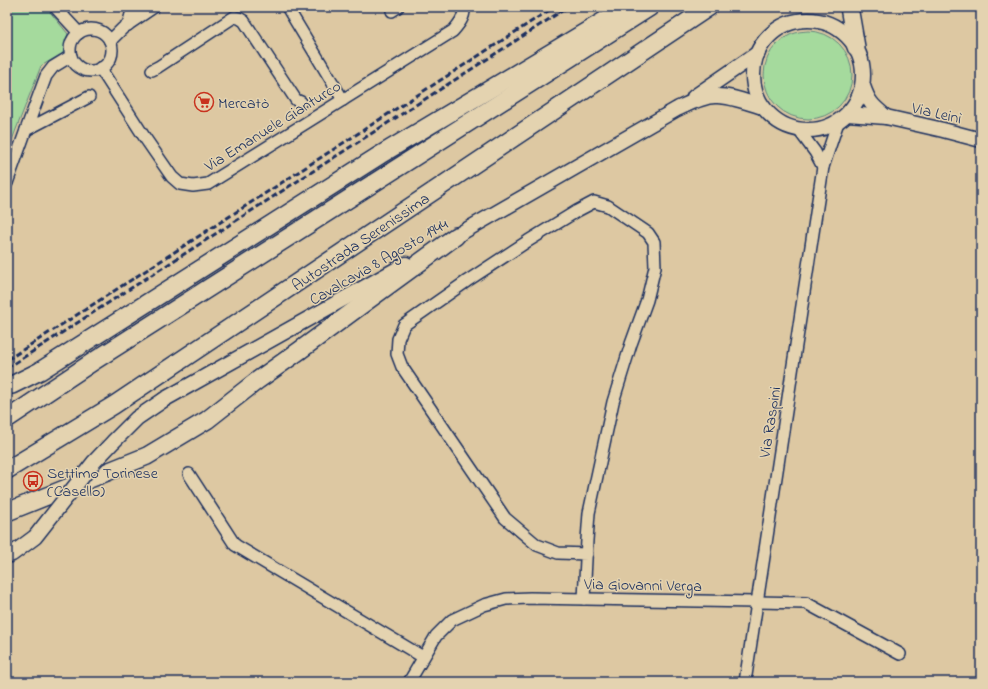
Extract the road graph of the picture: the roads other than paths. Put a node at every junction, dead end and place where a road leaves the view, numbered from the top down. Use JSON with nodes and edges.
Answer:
{"nodes":[{"id":1,"x":55,"y":7,"type":"edge"},
{"id":2,"x":133,"y":7,"type":"edge"},
{"id":3,"x":154,"y":7,"type":"edge"},
{"id":4,"x":287,"y":7,"type":"edge"},
{"id":5,"x":464,"y":7,"type":"edge"},
{"id":6,"x":627,"y":7,"type":"edge"},
{"id":7,"x":650,"y":7,"type":"edge"},
{"id":8,"x":709,"y":7,"type":"edge"},
{"id":9,"x":849,"y":7,"type":"edge"},
{"id":10,"x":125,"y":26,"type":"junction"},
{"id":11,"x":79,"y":33,"type":"junction"},
{"id":12,"x":106,"y":37,"type":"junction"},
{"id":13,"x":856,"y":47,"type":"junction"},
{"id":14,"x":758,"y":54,"type":"junction"},
{"id":15,"x":71,"y":56,"type":"junction"},
{"id":16,"x":100,"y":68,"type":"junction"},
{"id":17,"x":152,"y":70,"type":"dead end"},
{"id":18,"x":862,"y":86,"type":"junction"},
{"id":19,"x":89,"y":97,"type":"dead end"},
{"id":20,"x":343,"y":100,"type":"junction"},
{"id":21,"x":301,"y":102,"type":"dead end"},
{"id":22,"x":763,"y":107,"type":"junction"},
{"id":23,"x":677,"y":109,"type":"junction"},
{"id":24,"x":886,"y":117,"type":"junction"},
{"id":25,"x":843,"y":118,"type":"junction"},
{"id":26,"x":798,"y":129,"type":"junction"},
{"id":27,"x":26,"y":130,"type":"junction"},
{"id":28,"x":981,"y":140,"type":"edge"},
{"id":29,"x":823,"y":167,"type":"junction"},
{"id":30,"x":7,"y":183,"type":"edge"},
{"id":31,"x":456,"y":236,"type":"junction"},
{"id":32,"x":10,"y":385,"type":"edge"},
{"id":33,"x":7,"y":419,"type":"edge"},
{"id":34,"x":7,"y":470,"type":"edge"},
{"id":35,"x":189,"y":474,"type":"dead end"},
{"id":36,"x":7,"y":512,"type":"edge"},
{"id":37,"x":586,"y":554,"type":"junction"},
{"id":38,"x":7,"y":556,"type":"edge"},
{"id":39,"x":584,"y":599,"type":"junction"},
{"id":40,"x":757,"y":602,"type":"junction"},
{"id":41,"x":900,"y":654,"type":"dead end"},
{"id":42,"x":423,"y":657,"type":"junction"},
{"id":43,"x":409,"y":682,"type":"edge"},
{"id":44,"x":745,"y":682,"type":"edge"}],
"edges":[{"from":1,"to":11,"type":"street"},
{"from":2,"to":10,"type":"street"},
{"from":3,"to":10,"type":"street"},
{"from":4,"to":20,"type":"street"},
{"from":5,"to":20,"type":"street","name":"Via Emanuele Gianturco"},
{"from":6,"to":32,"type":"highway"},
{"from":7,"to":33,"type":"highway"},
{"from":8,"to":34,"type":"highway","name":"Autostrada Serenissima"},
{"from":9,"to":13,"type":"highway"},
{"from":10,"to":12,"type":"street"},
{"from":11,"to":12,"type":"street"},
{"from":11,"to":15,"type":"street"},
{"from":12,"to":16,"type":"street"},
{"from":13,"to":14,"type":"main road"},
{"from":13,"to":18,"type":"main road"},
{"from":14,"to":22,"type":"main road"},
{"from":14,"to":23,"type":"main road","name":"Cavalcavia 8 Agosto 1944"},
{"from":15,"to":16,"type":"street"},
{"from":15,"to":27,"type":"street"},
{"from":16,"to":20,"type":"street","name":"Via Emanuele Gianturco"},
{"from":17,"to":21,"type":"street"},
{"from":18,"to":24,"type":"main road","name":"Via Leinì"},
{"from":18,"to":25,"type":"main road"},
{"from":19,"to":27,"type":"street"},
{"from":22,"to":23,"type":"main road","name":"Cavalcavia 8 Agosto 1944"},
{"from":22,"to":26,"type":"main road"},
{"from":23,"to":31,"type":"main road","name":"Cavalcavia 8 Agosto 1944"},
{"from":24,"to":25,"type":"main road","name":"Via Leinì"},
{"from":24,"to":28,"type":"main road","name":"Via Leinì"},
{"from":25,"to":26,"type":"main road"},
{"from":25,"to":29,"type":"street","name":"Via Raspini"},
{"from":26,"to":29,"type":"street"},
{"from":27,"to":30,"type":"street"},
{"from":29,"to":40,"type":"street","name":"Via Raspini"},
{"from":31,"to":36,"type":"highway"},
{"from":31,"to":38,"type":"main road","name":"Cavalcavia 8 Agosto 1944","bridge":true},
{"from":35,"to":42,"type":"street"},
{"from":37,"to":37,"type":"street"},
{"from":37,"to":39,"type":"street"},
{"from":39,"to":40,"type":"street","name":"Via Giovanni Verga"},
{"from":39,"to":42,"type":"street","name":"Via Giovanni Verga"},
{"from":40,"to":41,"type":"street","name":"Via Giovanni Verga"},
{"from":40,"to":44,"type":"street","name":"Via Raspini"},
{"from":42,"to":43,"type":"street","name":"Via Giovanni Verga"}]}
